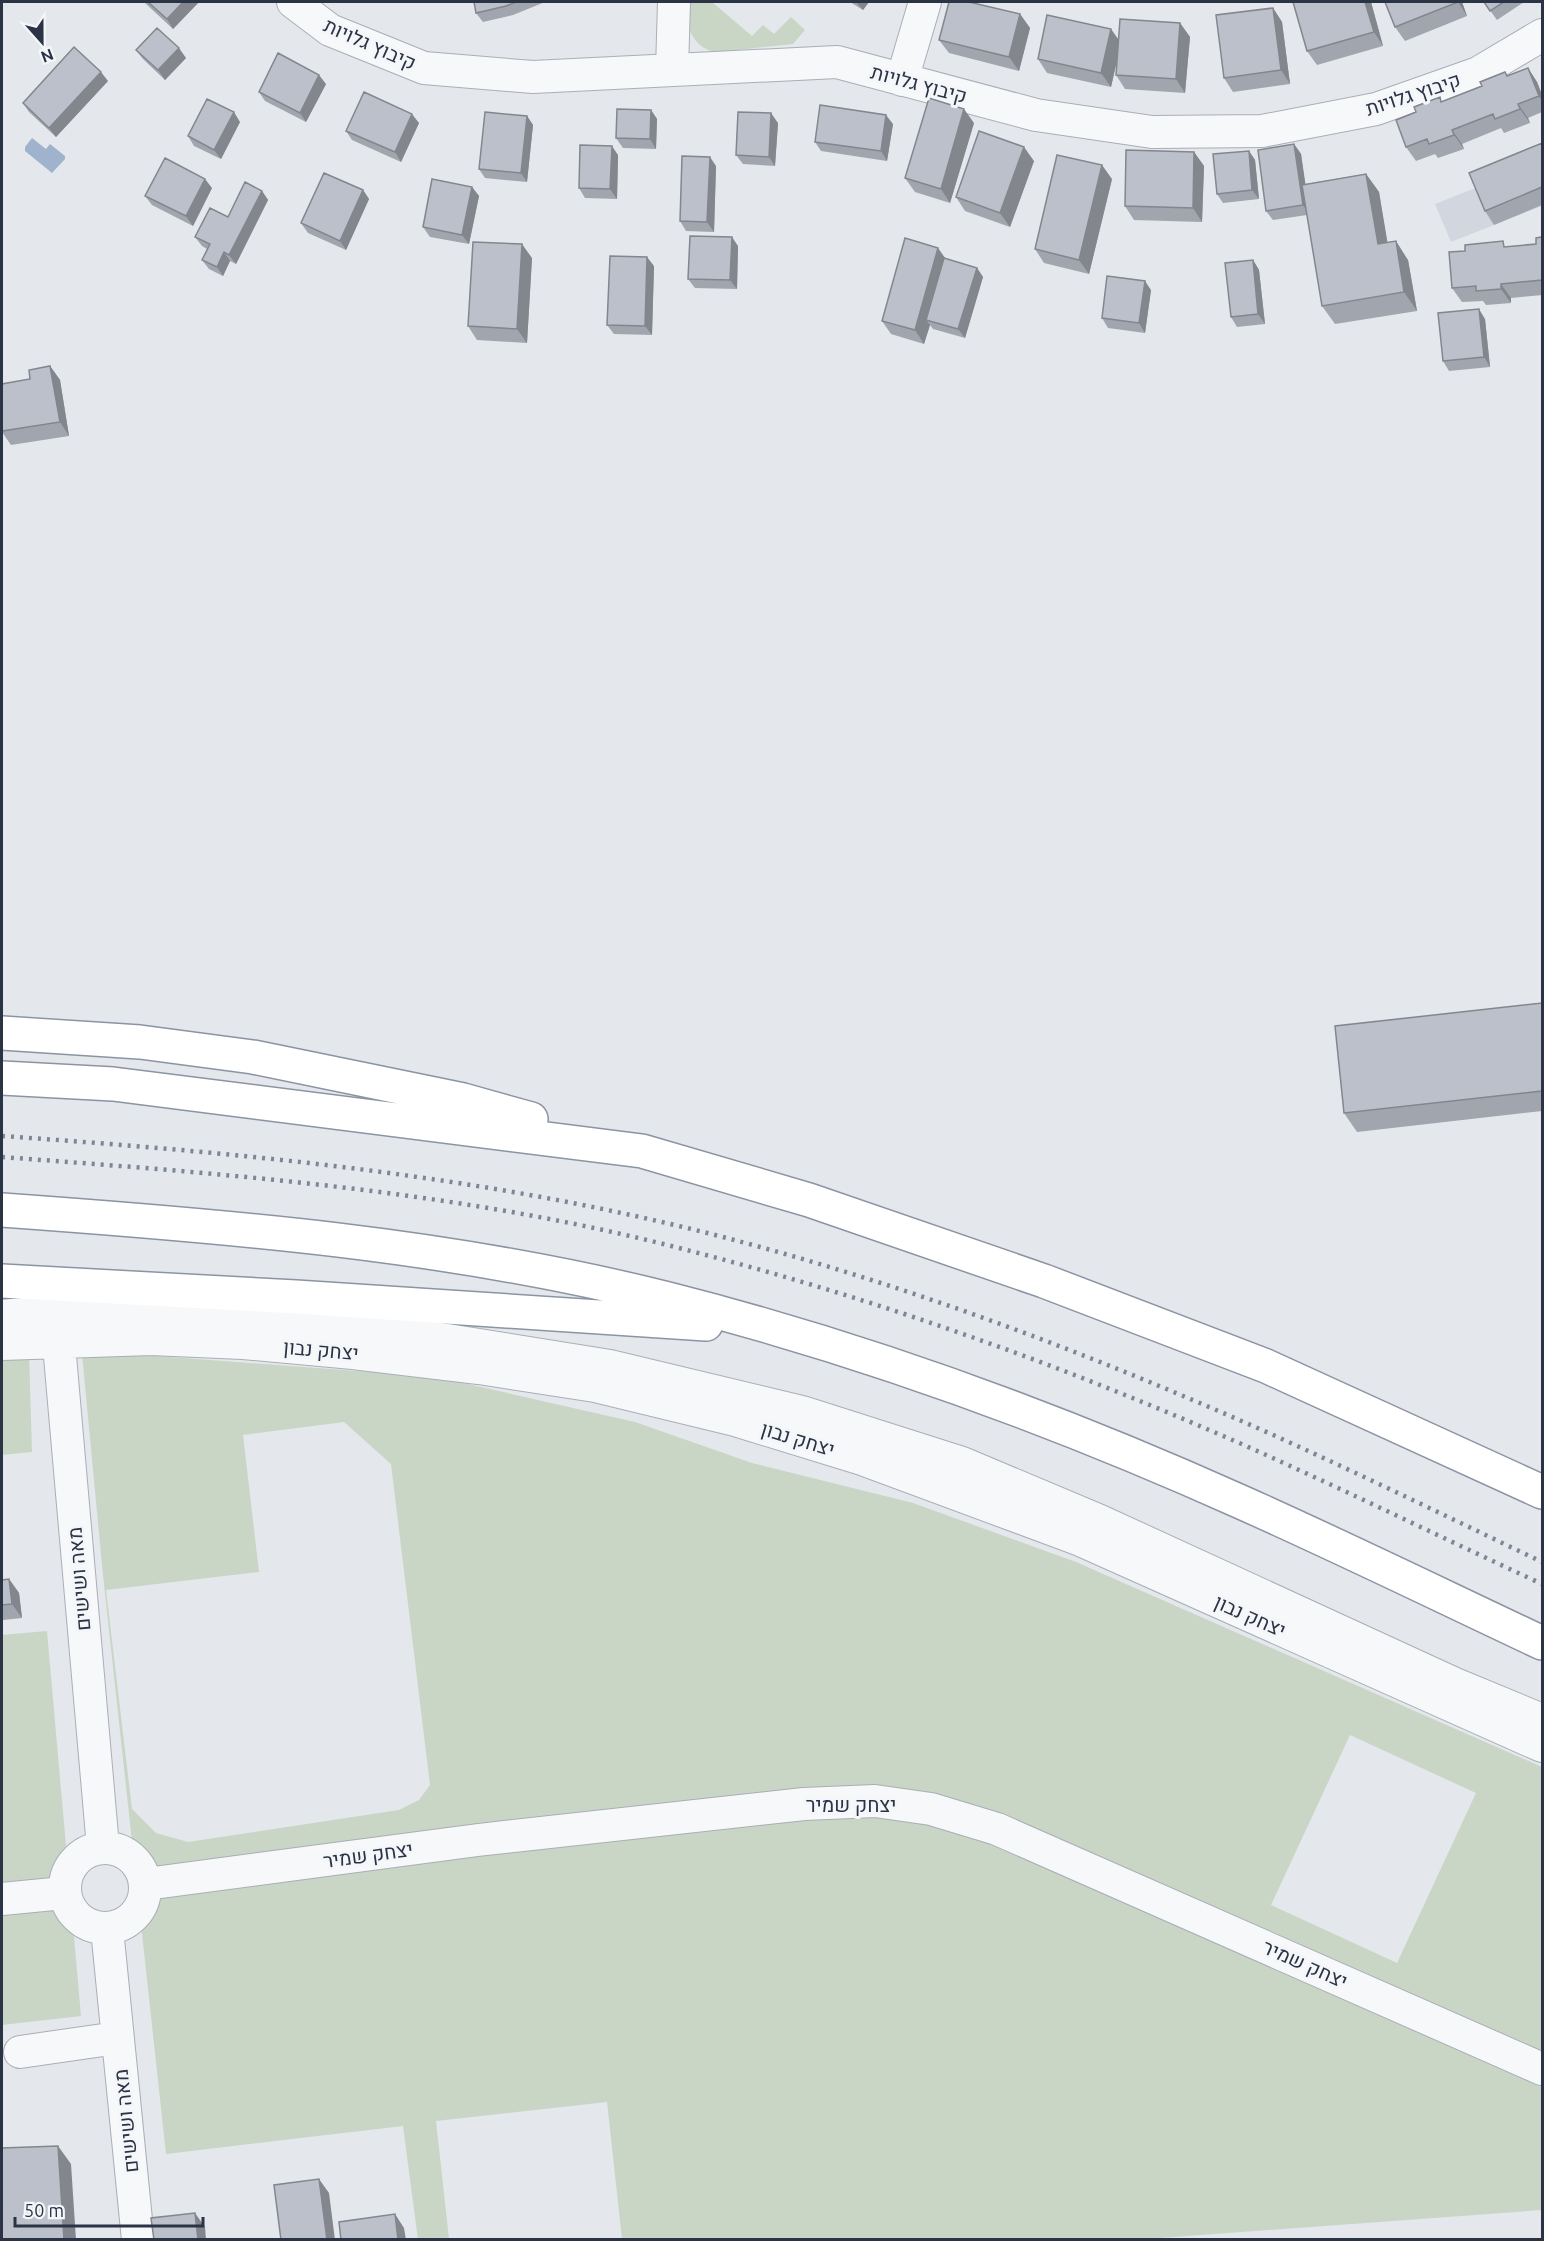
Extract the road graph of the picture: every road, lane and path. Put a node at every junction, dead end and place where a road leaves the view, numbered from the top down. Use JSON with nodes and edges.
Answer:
{"nodes":[{"id":1,"x":293,"y":2,"type":"edge"},
{"id":2,"x":674,"y":2,"type":"edge"},
{"id":3,"x":925,"y":2,"type":"edge"},
{"id":4,"x":1540,"y":42,"type":"edge"},
{"id":5,"x":672,"y":70,"type":"junction"},
{"id":6,"x":902,"y":80,"type":"junction"},
{"id":7,"x":2,"y":1033,"type":"edge"},
{"id":8,"x":2,"y":1078,"type":"edge"},
{"id":9,"x":642,"y":1151,"type":"junction"},
{"id":10,"x":2,"y":1210,"type":"edge"},
{"id":11,"x":2,"y":1281,"type":"edge"},
{"id":12,"x":56,"y":1311,"type":"junction"},
{"id":13,"x":2,"y":1316,"type":"edge"},
{"id":14,"x":777,"y":1329,"type":"junction"},
{"id":15,"x":57,"y":1343,"type":"junction"},
{"id":16,"x":2,"y":1344,"type":"edge"},
{"id":17,"x":1542,"y":1492,"type":"edge"},
{"id":18,"x":1542,"y":1643,"type":"edge"},
{"id":19,"x":1542,"y":1720,"type":"edge"},
{"id":20,"x":1542,"y":1746,"type":"edge"},
{"id":21,"x":103,"y":1847,"type":"junction"},
{"id":22,"x":146,"y":1884,"type":"junction"},
{"id":23,"x":64,"y":1893,"type":"junction"},
{"id":24,"x":2,"y":1899,"type":"edge"},
{"id":25,"x":107,"y":1929,"type":"junction"},
{"id":26,"x":117,"y":2038,"type":"junction"},
{"id":27,"x":20,"y":2052,"type":"dead end"},
{"id":28,"x":1542,"y":2069,"type":"edge"},
{"id":29,"x":138,"y":2240,"type":"edge"}],
"edges":[{"from":1,"to":5,"type":"street","name":"קיבוץ גלויות"},
{"from":2,"to":5,"type":"street"},
{"from":3,"to":6,"type":"street"},
{"from":4,"to":6,"type":"street","name":"קיבוץ גלויות"},
{"from":5,"to":6,"type":"street","name":"קיבוץ גלויות"},
{"from":7,"to":9,"type":"highway"},
{"from":8,"to":9,"type":"highway"},
{"from":9,"to":17,"type":"highway"},
{"from":10,"to":14,"type":"highway"},
{"from":11,"to":14,"type":"highway"},
{"from":12,"to":13,"type":"street","name":"יצחק נבון"},
{"from":12,"to":15,"type":"street","name":"מאה ושישים"},
{"from":12,"to":19,"type":"street","name":"יצחק נבון"},
{"from":14,"to":18,"type":"highway"},
{"from":15,"to":16,"type":"street","name":"יצחק נבון"},
{"from":15,"to":20,"type":"street","name":"יצחק נבון"},
{"from":15,"to":21,"type":"street","name":"מאה ושישים"},
{"from":21,"to":22,"type":"street"},
{"from":21,"to":23,"type":"street"},
{"from":22,"to":25,"type":"street"},
{"from":22,"to":28,"type":"street","name":"יצחק שמיר"},
{"from":23,"to":24,"type":"street"},
{"from":23,"to":25,"type":"street"},
{"from":25,"to":26,"type":"street","name":"מאה ושישים"},
{"from":26,"to":27,"type":"street"},
{"from":26,"to":29,"type":"street","name":"מאה ושישים"}]}
